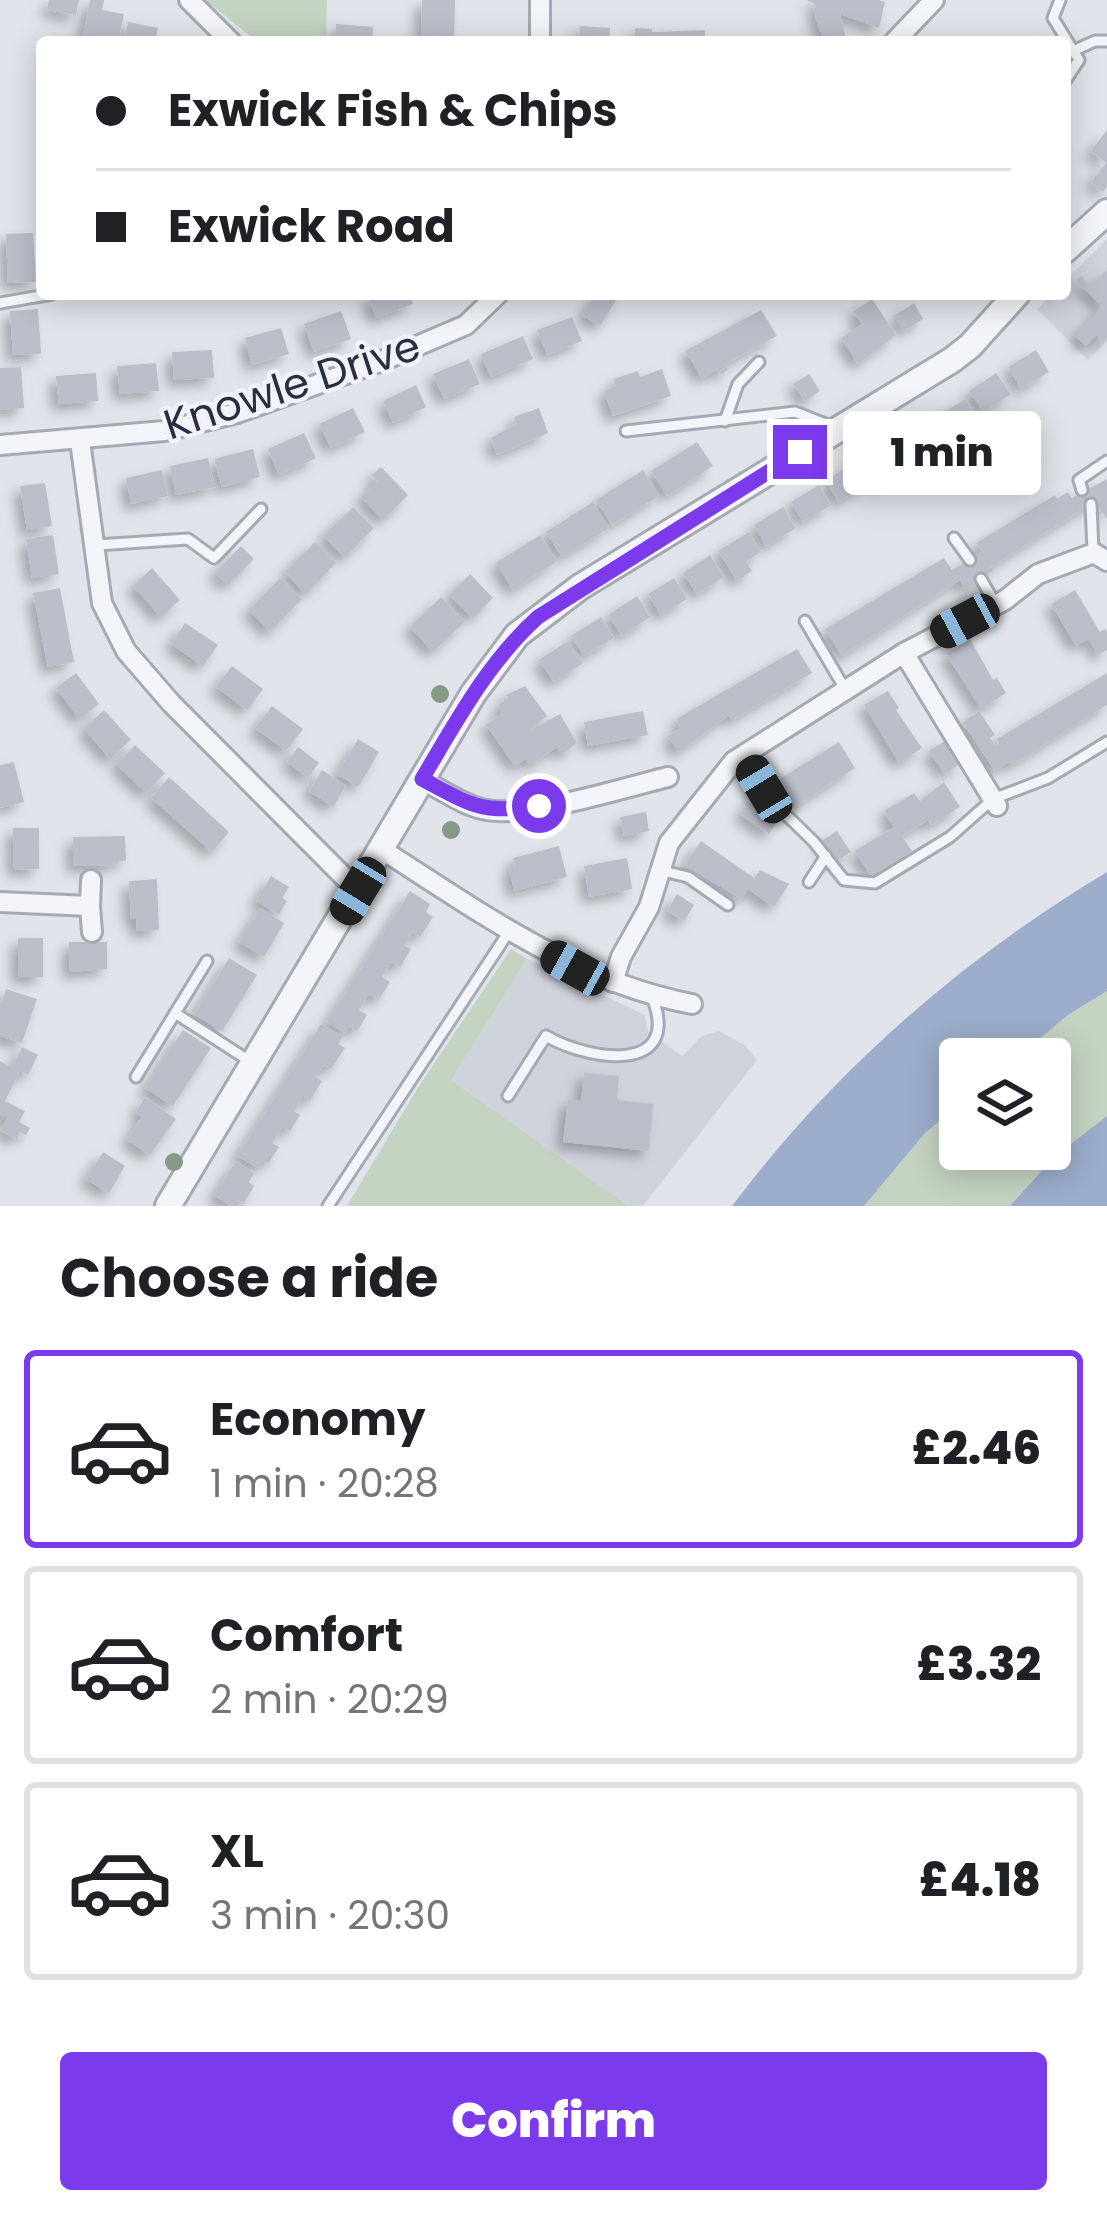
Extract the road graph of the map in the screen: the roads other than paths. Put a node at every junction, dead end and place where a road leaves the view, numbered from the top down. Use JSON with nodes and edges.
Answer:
{"nodes":[{"id":1,"x":189,"y":0,"type":"edge"},
{"id":2,"x":540,"y":0,"type":"edge"},
{"id":3,"x":934,"y":0,"type":"edge"},
{"id":4,"x":1060,"y":0,"type":"edge"},
{"id":5,"x":226,"y":36,"type":"edge"},
{"id":6,"x":540,"y":36,"type":"edge"},
{"id":7,"x":900,"y":36,"type":"edge"},
{"id":8,"x":1063,"y":36,"type":"edge"},
{"id":9,"x":1107,"y":41,"type":"edge"},
{"id":10,"x":1071,"y":45,"type":"edge"},
{"id":11,"x":1076,"y":50,"type":"junction"},
{"id":12,"x":1071,"y":72,"type":"edge"},
{"id":13,"x":1107,"y":212,"type":"edge"},
{"id":14,"x":1071,"y":245,"type":"edge"},
{"id":15,"x":36,"y":297,"type":"edge"},
{"id":16,"x":493,"y":300,"type":"edge"},
{"id":17,"x":1012,"y":300,"type":"edge"},
{"id":18,"x":0,"y":303,"type":"edge"},
{"id":19,"x":759,"y":362,"type":"dead end"},
{"id":20,"x":724,"y":421,"type":"junction"},
{"id":21,"x":839,"y":429,"type":"junction"},
{"id":22,"x":626,"y":431,"type":"dead end"},
{"id":23,"x":80,"y":441,"type":"junction"},
{"id":24,"x":0,"y":446,"type":"edge"},
{"id":25,"x":1107,"y":461,"type":"edge"},
{"id":26,"x":1082,"y":490,"type":"dead end"},
{"id":27,"x":1090,"y":504,"type":"dead end"},
{"id":28,"x":261,"y":509,"type":"dead end"},
{"id":29,"x":954,"y":538,"type":"dead end"},
{"id":30,"x":92,"y":545,"type":"junction"},
{"id":31,"x":1101,"y":557,"type":"edge"},
{"id":32,"x":970,"y":560,"type":"dead end"},
{"id":33,"x":981,"y":579,"type":"dead end"},
{"id":34,"x":996,"y":605,"type":"junction"},
{"id":35,"x":805,"y":621,"type":"dead end"},
{"id":36,"x":904,"y":653,"type":"junction"},
{"id":37,"x":846,"y":690,"type":"junction"},
{"id":38,"x":1107,"y":742,"type":"edge"},
{"id":39,"x":743,"y":754,"type":"junction"},
{"id":40,"x":668,"y":777,"type":"dead end"},
{"id":41,"x":422,"y":779,"type":"junction"},
{"id":42,"x":995,"y":802,"type":"junction"},
{"id":43,"x":381,"y":849,"type":"junction"},
{"id":44,"x":826,"y":856,"type":"junction"},
{"id":45,"x":659,"y":870,"type":"junction"},
{"id":46,"x":91,"y":880,"type":"dead end"},
{"id":47,"x":809,"y":882,"type":"dead end"},
{"id":48,"x":358,"y":891,"type":"junction"},
{"id":49,"x":0,"y":902,"type":"edge"},
{"id":50,"x":728,"y":905,"type":"dead end"},
{"id":51,"x":91,"y":906,"type":"junction"},
{"id":52,"x":510,"y":930,"type":"junction"},
{"id":53,"x":92,"y":932,"type":"dead end"},
{"id":54,"x":207,"y":962,"type":"dead end"},
{"id":55,"x":613,"y":982,"type":"junction"},
{"id":56,"x":652,"y":997,"type":"junction"},
{"id":57,"x":692,"y":1004,"type":"dead end"},
{"id":58,"x":175,"y":1013,"type":"junction"},
{"id":59,"x":254,"y":1064,"type":"junction"},
{"id":60,"x":136,"y":1077,"type":"dead end"},
{"id":61,"x":508,"y":1096,"type":"dead end"},
{"id":62,"x":168,"y":1206,"type":"edge"},
{"id":63,"x":328,"y":1206,"type":"edge"}],
"edges":[{"from":1,"to":5,"type":"street"},
{"from":2,"to":6,"type":"street"},
{"from":3,"to":7,"type":"street"},
{"from":4,"to":8,"type":"lane"},
{"from":9,"to":11,"type":"lane"},
{"from":10,"to":11,"type":"lane"},
{"from":11,"to":12,"type":"lane"},
{"from":13,"to":14,"type":"street"},
{"from":15,"to":18,"type":"lane"},
{"from":16,"to":23,"type":"street","name":"Knowle Drive"},
{"from":17,"to":21,"type":"street"},
{"from":19,"to":20,"type":"lane"},
{"from":20,"to":21,"type":"lane"},
{"from":20,"to":22,"type":"lane"},
{"from":21,"to":41,"type":"street"},
{"from":23,"to":24,"type":"street","name":"Knowle Drive"},
{"from":23,"to":30,"type":"street"},
{"from":25,"to":26,"type":"lane"},
{"from":27,"to":31,"type":"lane"},
{"from":28,"to":30,"type":"lane"},
{"from":29,"to":32,"type":"lane"},
{"from":30,"to":48,"type":"street"},
{"from":31,"to":34,"type":"street"},
{"from":33,"to":34,"type":"lane"},
{"from":34,"to":36,"type":"street"},
{"from":35,"to":37,"type":"lane"},
{"from":36,"to":37,"type":"street"},
{"from":36,"to":42,"type":"street"},
{"from":37,"to":39,"type":"street"},
{"from":38,"to":42,"type":"lane"},
{"from":39,"to":44,"type":"lane"},
{"from":39,"to":45,"type":"street"},
{"from":40,"to":41,"type":"street"},
{"from":41,"to":43,"type":"street"},
{"from":42,"to":44,"type":"lane"},
{"from":43,"to":48,"type":"street"},
{"from":43,"to":52,"type":"street"},
{"from":44,"to":47,"type":"lane"},
{"from":45,"to":50,"type":"lane"},
{"from":45,"to":55,"type":"street"},
{"from":46,"to":51,"type":"street"},
{"from":48,"to":59,"type":"street"},
{"from":49,"to":51,"type":"street"},
{"from":51,"to":53,"type":"street"},
{"from":52,"to":55,"type":"street"},
{"from":52,"to":63,"type":"lane"},
{"from":54,"to":58,"type":"lane"},
{"from":55,"to":56,"type":"street"},
{"from":56,"to":57,"type":"street"},
{"from":56,"to":61,"type":"lane"},
{"from":58,"to":59,"type":"lane"},
{"from":58,"to":60,"type":"lane"},
{"from":59,"to":62,"type":"street"}]}
